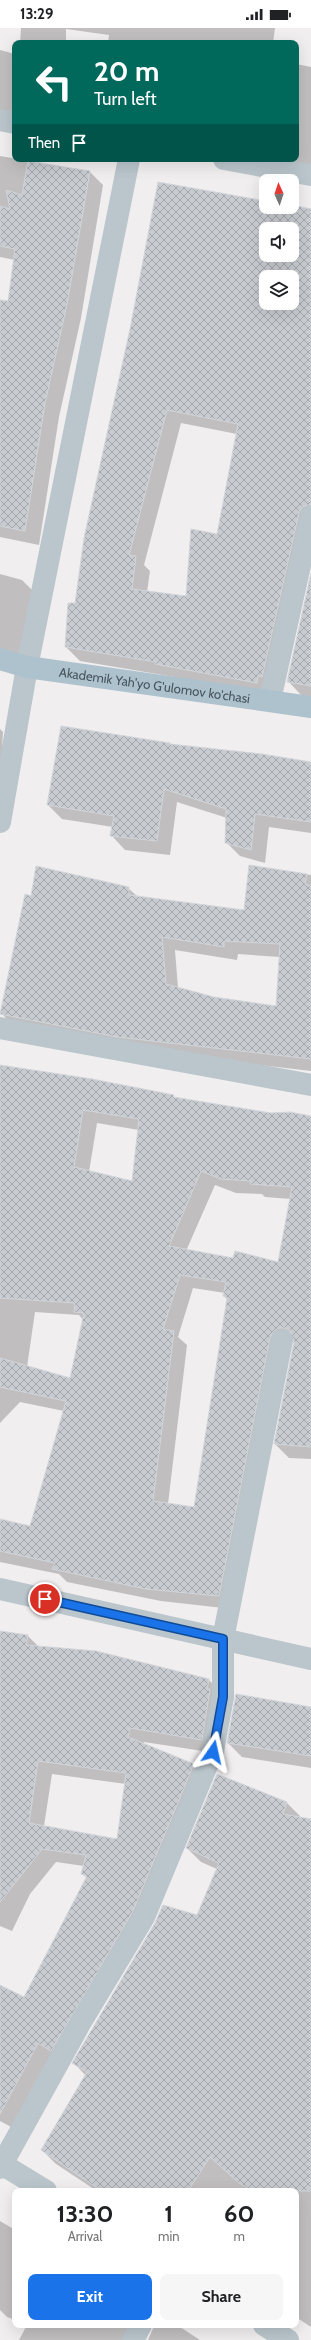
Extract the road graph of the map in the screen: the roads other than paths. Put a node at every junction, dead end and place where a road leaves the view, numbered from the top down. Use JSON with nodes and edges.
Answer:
{"nodes":[{"id":1,"x":0,"y":120,"type":"edge"},
{"id":2,"x":12,"y":122,"type":"edge"},
{"id":3,"x":128,"y":162,"type":"edge"},
{"id":4,"x":240,"y":162,"type":"edge"},
{"id":5,"x":311,"y":175,"type":"edge"},
{"id":6,"x":311,"y":516,"type":"edge"},
{"id":7,"x":0,"y":659,"type":"edge"},
{"id":8,"x":27,"y":667,"type":"junction"},
{"id":9,"x":270,"y":700,"type":"junction"},
{"id":10,"x":311,"y":706,"type":"edge"},
{"id":11,"x":0,"y":822,"type":"edge"},
{"id":12,"x":0,"y":1028,"type":"edge"},
{"id":13,"x":311,"y":1085,"type":"edge"},
{"id":14,"x":282,"y":1340,"type":"dead end"},
{"id":15,"x":0,"y":1589,"type":"edge"},
{"id":16,"x":223,"y":1639,"type":"junction"},
{"id":17,"x":311,"y":1659,"type":"edge"},
{"id":18,"x":1,"y":2165,"type":"edge"},
{"id":19,"x":41,"y":2188,"type":"edge"},
{"id":20,"x":139,"y":2328,"type":"edge"},
{"id":21,"x":269,"y":2328,"type":"edge"},
{"id":22,"x":133,"y":2340,"type":"edge"},
{"id":23,"x":288,"y":2340,"type":"edge"}],
"edges":[{"from":1,"to":2,"type":"street"},
{"from":3,"to":8,"type":"street"},
{"from":4,"to":5,"type":"street"},
{"from":6,"to":9,"type":"street"},
{"from":7,"to":8,"type":"main road","name":"Akademik Yah'yo G'ulomov ko'chasi"},
{"from":8,"to":9,"type":"main road","name":"Akademik Yah'yo G'ulomov ko'chasi"},
{"from":8,"to":11,"type":"street"},
{"from":9,"to":10,"type":"main road","name":"Akademik Yah'yo G'ulomov ko'chasi"},
{"from":12,"to":13,"type":"street"},
{"from":14,"to":16,"type":"street"},
{"from":15,"to":16,"type":"street"},
{"from":16,"to":17,"type":"street"},
{"from":16,"to":18,"type":"street"},
{"from":18,"to":19,"type":"street"},
{"from":20,"to":22,"type":"street"},
{"from":21,"to":23,"type":"street"}]}
